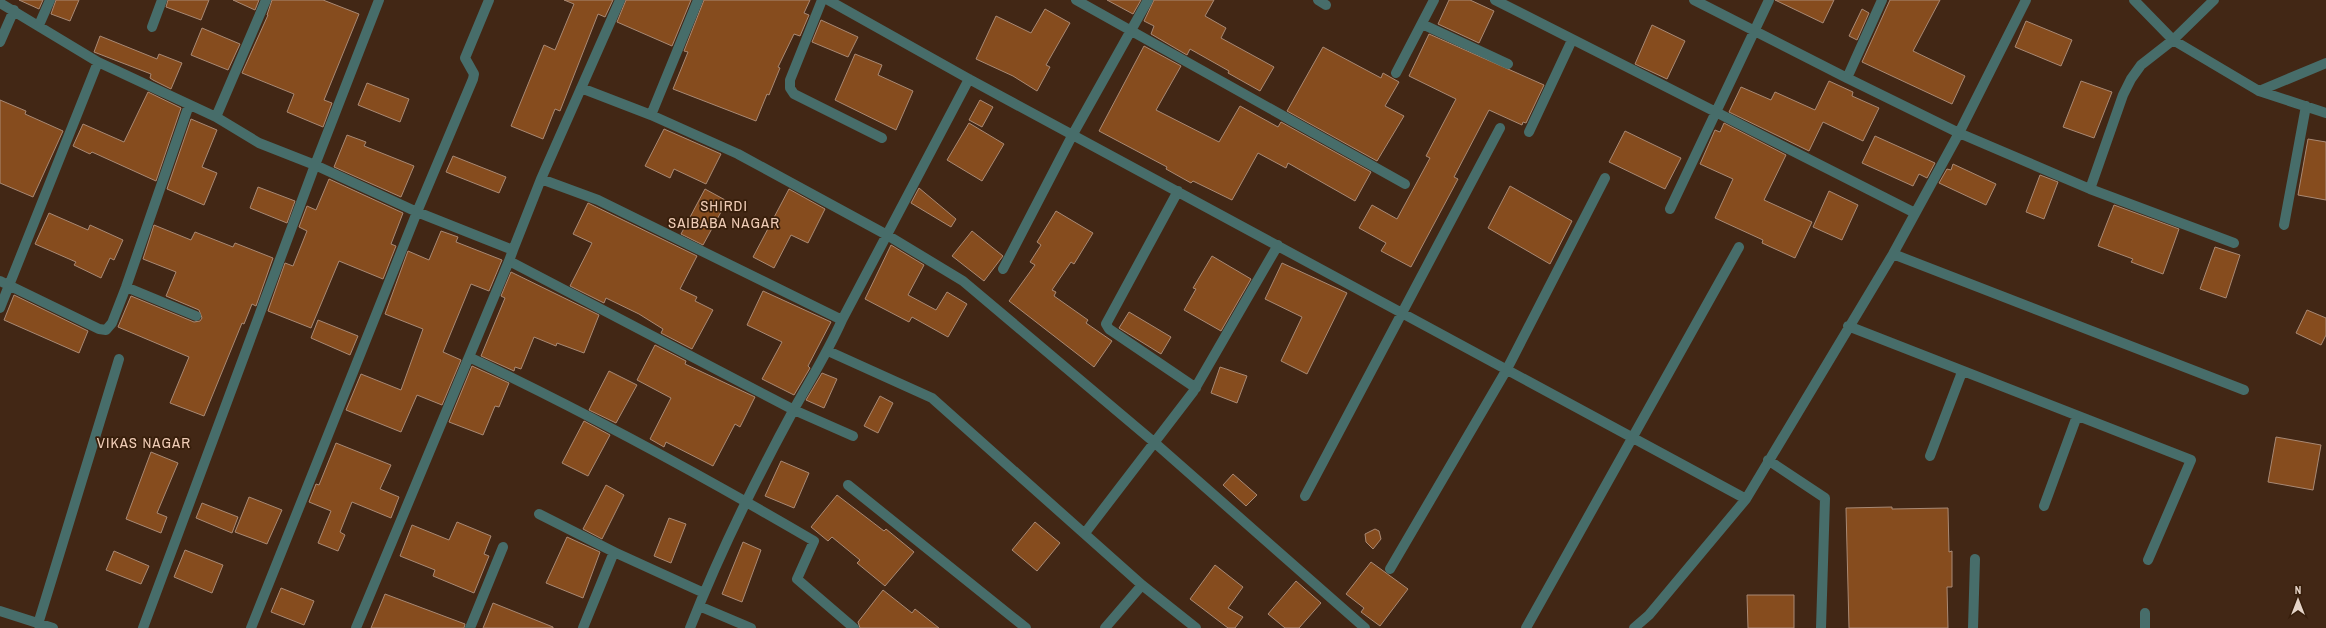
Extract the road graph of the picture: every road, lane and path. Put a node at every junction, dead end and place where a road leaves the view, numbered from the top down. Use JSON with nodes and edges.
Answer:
{"nodes":[{"id":1,"x":50,"y":0,"type":"edge"},
{"id":2,"x":162,"y":0,"type":"edge"},
{"id":3,"x":266,"y":0,"type":"edge"},
{"id":4,"x":379,"y":0,"type":"edge"},
{"id":5,"x":489,"y":0,"type":"edge"},
{"id":6,"x":620,"y":0,"type":"edge"},
{"id":7,"x":698,"y":0,"type":"edge"},
{"id":8,"x":822,"y":0,"type":"edge"},
{"id":9,"x":828,"y":0,"type":"edge"},
{"id":10,"x":1076,"y":0,"type":"edge"},
{"id":11,"x":1148,"y":0,"type":"edge"},
{"id":12,"x":1434,"y":0,"type":"edge"},
{"id":13,"x":1496,"y":0,"type":"edge"},
{"id":14,"x":1694,"y":0,"type":"edge"},
{"id":15,"x":1769,"y":0,"type":"edge"},
{"id":16,"x":1882,"y":0,"type":"edge"},
{"id":17,"x":2026,"y":0,"type":"edge"},
{"id":18,"x":2134,"y":0,"type":"edge"},
{"id":19,"x":2214,"y":0,"type":"edge"},
{"id":20,"x":0,"y":3,"type":"edge"},
{"id":21,"x":14,"y":10,"type":"junction"},
{"id":22,"x":1422,"y":24,"type":"junction"},
{"id":23,"x":39,"y":25,"type":"junction"},
{"id":24,"x":152,"y":27,"type":"dead end"},
{"id":25,"x":1131,"y":31,"type":"junction"},
{"id":26,"x":1754,"y":32,"type":"junction"},
{"id":27,"x":1572,"y":40,"type":"junction"},
{"id":28,"x":2173,"y":40,"type":"junction"},
{"id":29,"x":0,"y":42,"type":"edge"},
{"id":30,"x":98,"y":62,"type":"junction"},
{"id":31,"x":2326,"y":63,"type":"edge"},
{"id":32,"x":1508,"y":64,"type":"dead end"},
{"id":33,"x":1396,"y":73,"type":"dead end"},
{"id":34,"x":1847,"y":78,"type":"junction"},
{"id":35,"x":969,"y":79,"type":"junction"},
{"id":36,"x":581,"y":88,"type":"junction"},
{"id":37,"x":2259,"y":91,"type":"junction"},
{"id":38,"x":190,"y":105,"type":"junction"},
{"id":39,"x":2306,"y":106,"type":"junction"},
{"id":40,"x":1715,"y":113,"type":"junction"},
{"id":41,"x":2326,"y":113,"type":"edge"},
{"id":42,"x":650,"y":115,"type":"junction"},
{"id":43,"x":216,"y":117,"type":"junction"},
{"id":44,"x":1500,"y":128,"type":"dead end"},
{"id":45,"x":1529,"y":132,"type":"dead end"},
{"id":46,"x":1959,"y":133,"type":"junction"},
{"id":47,"x":1073,"y":134,"type":"junction"},
{"id":48,"x":882,"y":138,"type":"dead end"},
{"id":49,"x":315,"y":165,"type":"junction"},
{"id":50,"x":1605,"y":178,"type":"dead end"},
{"id":51,"x":541,"y":179,"type":"junction"},
{"id":52,"x":1405,"y":184,"type":"dead end"},
{"id":53,"x":2090,"y":190,"type":"junction"},
{"id":54,"x":1178,"y":191,"type":"junction"},
{"id":55,"x":1670,"y":209,"type":"dead end"},
{"id":56,"x":417,"y":212,"type":"junction"},
{"id":57,"x":1915,"y":213,"type":"junction"},
{"id":58,"x":2284,"y":225,"type":"dead end"},
{"id":59,"x":887,"y":235,"type":"junction"},
{"id":60,"x":2234,"y":243,"type":"dead end"},
{"id":61,"x":1278,"y":245,"type":"junction"},
{"id":62,"x":1739,"y":247,"type":"dead end"},
{"id":63,"x":513,"y":250,"type":"junction"},
{"id":64,"x":1893,"y":254,"type":"junction"},
{"id":65,"x":509,"y":261,"type":"junction"},
{"id":66,"x":1003,"y":269,"type":"dead end"},
{"id":67,"x":4,"y":283,"type":"edge"},
{"id":68,"x":126,"y":287,"type":"junction"},
{"id":69,"x":0,"y":308,"type":"edge"},
{"id":70,"x":1402,"y":313,"type":"junction"},
{"id":71,"x":196,"y":316,"type":"dead end"},
{"id":72,"x":842,"y":320,"type":"junction"},
{"id":73,"x":1848,"y":326,"type":"junction"},
{"id":74,"x":828,"y":351,"type":"junction"},
{"id":75,"x":469,"y":357,"type":"junction"},
{"id":76,"x":119,"y":359,"type":"dead end"},
{"id":77,"x":1507,"y":369,"type":"junction"},
{"id":78,"x":1962,"y":372,"type":"junction"},
{"id":79,"x":1196,"y":388,"type":"junction"},
{"id":80,"x":2244,"y":390,"type":"dead end"},
{"id":81,"x":794,"y":410,"type":"junction"},
{"id":82,"x":2077,"y":416,"type":"junction"},
{"id":83,"x":853,"y":436,"type":"dead end"},
{"id":84,"x":1633,"y":438,"type":"junction"},
{"id":85,"x":1155,"y":443,"type":"junction"},
{"id":86,"x":1930,"y":456,"type":"dead end"},
{"id":87,"x":1768,"y":460,"type":"junction"},
{"id":88,"x":848,"y":485,"type":"dead end"},
{"id":89,"x":1305,"y":496,"type":"dead end"},
{"id":90,"x":1746,"y":499,"type":"junction"},
{"id":91,"x":746,"y":501,"type":"junction"},
{"id":92,"x":2044,"y":506,"type":"dead end"},
{"id":93,"x":539,"y":514,"type":"dead end"},
{"id":94,"x":1085,"y":533,"type":"junction"},
{"id":95,"x":503,"y":546,"type":"dead end"},
{"id":96,"x":614,"y":552,"type":"junction"},
{"id":97,"x":1975,"y":559,"type":"dead end"},
{"id":98,"x":2148,"y":560,"type":"dead end"},
{"id":99,"x":1390,"y":569,"type":"dead end"},
{"id":100,"x":1142,"y":585,"type":"junction"},
{"id":101,"x":704,"y":593,"type":"junction"},
{"id":102,"x":698,"y":606,"type":"junction"},
{"id":103,"x":0,"y":611,"type":"edge"},
{"id":104,"x":2145,"y":613,"type":"dead end"},
{"id":105,"x":38,"y":624,"type":"junction"},
{"id":106,"x":53,"y":628,"type":"edge"},
{"id":107,"x":143,"y":628,"type":"edge"},
{"id":108,"x":251,"y":628,"type":"edge"},
{"id":109,"x":356,"y":628,"type":"edge"},
{"id":110,"x":470,"y":628,"type":"edge"},
{"id":111,"x":583,"y":628,"type":"edge"},
{"id":112,"x":690,"y":628,"type":"edge"},
{"id":113,"x":751,"y":628,"type":"edge"},
{"id":114,"x":854,"y":628,"type":"edge"},
{"id":115,"x":1026,"y":628,"type":"edge"},
{"id":116,"x":1105,"y":628,"type":"edge"},
{"id":117,"x":1196,"y":628,"type":"edge"},
{"id":118,"x":1365,"y":628,"type":"edge"},
{"id":119,"x":1526,"y":628,"type":"edge"},
{"id":120,"x":1634,"y":628,"type":"edge"},
{"id":121,"x":1821,"y":628,"type":"edge"},
{"id":122,"x":1973,"y":628,"type":"edge"},
{"id":123,"x":2145,"y":628,"type":"edge"}],
"edges":[{"from":1,"to":23,"type":"street"},
{"from":2,"to":24,"type":"street"},
{"from":3,"to":43,"type":"street"},
{"from":4,"to":49,"type":"street"},
{"from":5,"to":56,"type":"street"},
{"from":6,"to":36,"type":"street"},
{"from":7,"to":42,"type":"street"},
{"from":8,"to":48,"type":"street"},
{"from":9,"to":35,"type":"street"},
{"from":10,"to":25,"type":"street"},
{"from":11,"to":25,"type":"street"},
{"from":12,"to":22,"type":"street"},
{"from":13,"to":27,"type":"street"},
{"from":14,"to":26,"type":"street"},
{"from":15,"to":26,"type":"street"},
{"from":16,"to":34,"type":"street"},
{"from":17,"to":46,"type":"street"},
{"from":18,"to":28,"type":"street"},
{"from":19,"to":28,"type":"street"},
{"from":20,"to":21,"type":"street"},
{"from":21,"to":23,"type":"street"},
{"from":21,"to":29,"type":"street"},
{"from":22,"to":32,"type":"street"},
{"from":22,"to":33,"type":"street"},
{"from":23,"to":30,"type":"street"},
{"from":25,"to":47,"type":"street"},
{"from":25,"to":52,"type":"street"},
{"from":26,"to":34,"type":"street"},
{"from":26,"to":40,"type":"street"},
{"from":27,"to":40,"type":"street"},
{"from":27,"to":45,"type":"street"},
{"from":28,"to":37,"type":"street"},
{"from":28,"to":53,"type":"street"},
{"from":30,"to":38,"type":"street"},
{"from":30,"to":67,"type":"street"},
{"from":31,"to":37,"type":"street"},
{"from":34,"to":46,"type":"street"},
{"from":35,"to":47,"type":"street"},
{"from":35,"to":59,"type":"street"},
{"from":36,"to":42,"type":"street"},
{"from":36,"to":51,"type":"street"},
{"from":37,"to":39,"type":"street"},
{"from":38,"to":43,"type":"street"},
{"from":38,"to":68,"type":"street"},
{"from":39,"to":41,"type":"street"},
{"from":39,"to":58,"type":"street"},
{"from":40,"to":55,"type":"street"},
{"from":40,"to":57,"type":"street"},
{"from":42,"to":59,"type":"street"},
{"from":43,"to":49,"type":"street"},
{"from":44,"to":70,"type":"street"},
{"from":46,"to":53,"type":"street"},
{"from":46,"to":57,"type":"street"},
{"from":47,"to":54,"type":"street"},
{"from":47,"to":66,"type":"street"},
{"from":49,"to":56,"type":"street"},
{"from":49,"to":107,"type":"street"},
{"from":50,"to":77,"type":"street"},
{"from":51,"to":63,"type":"street"},
{"from":51,"to":72,"type":"street"},
{"from":53,"to":60,"type":"street"},
{"from":54,"to":61,"type":"street"},
{"from":54,"to":79,"type":"street"},
{"from":56,"to":63,"type":"street"},
{"from":56,"to":108,"type":"street"},
{"from":57,"to":64,"type":"street"},
{"from":59,"to":72,"type":"street"},
{"from":59,"to":85,"type":"street"},
{"from":61,"to":70,"type":"street"},
{"from":61,"to":79,"type":"street"},
{"from":62,"to":84,"type":"street"},
{"from":63,"to":65,"type":"street"},
{"from":64,"to":73,"type":"street"},
{"from":64,"to":80,"type":"street"},
{"from":65,"to":75,"type":"street"},
{"from":65,"to":81,"type":"street"},
{"from":67,"to":68,"type":"street"},
{"from":67,"to":69,"type":"street"},
{"from":68,"to":71,"type":"street"},
{"from":70,"to":77,"type":"street"},
{"from":70,"to":89,"type":"street"},
{"from":72,"to":74,"type":"street"},
{"from":73,"to":78,"type":"street"},
{"from":73,"to":87,"type":"street"},
{"from":74,"to":81,"type":"street"},
{"from":74,"to":94,"type":"street"},
{"from":75,"to":91,"type":"street"},
{"from":75,"to":109,"type":"street"},
{"from":76,"to":105,"type":"street"},
{"from":77,"to":84,"type":"street"},
{"from":77,"to":99,"type":"street"},
{"from":78,"to":82,"type":"street"},
{"from":78,"to":86,"type":"street"},
{"from":79,"to":85,"type":"street"},
{"from":81,"to":83,"type":"street"},
{"from":81,"to":91,"type":"street"},
{"from":82,"to":92,"type":"street"},
{"from":82,"to":98,"type":"street"},
{"from":84,"to":90,"type":"street"},
{"from":84,"to":119,"type":"street"},
{"from":85,"to":94,"type":"street"},
{"from":85,"to":118,"type":"street"},
{"from":87,"to":90,"type":"street"},
{"from":87,"to":121,"type":"street"},
{"from":88,"to":115,"type":"street"},
{"from":90,"to":120,"type":"street"},
{"from":91,"to":101,"type":"street"},
{"from":91,"to":114,"type":"street"},
{"from":93,"to":96,"type":"street"},
{"from":94,"to":100,"type":"street"},
{"from":95,"to":110,"type":"street"},
{"from":96,"to":101,"type":"street"},
{"from":96,"to":111,"type":"street"},
{"from":97,"to":122,"type":"street"},
{"from":100,"to":116,"type":"street"},
{"from":100,"to":117,"type":"street"},
{"from":101,"to":102,"type":"street"},
{"from":102,"to":112,"type":"street"},
{"from":102,"to":113,"type":"street"},
{"from":103,"to":105,"type":"street"},
{"from":104,"to":123,"type":"street"},
{"from":105,"to":106,"type":"street"}]}
